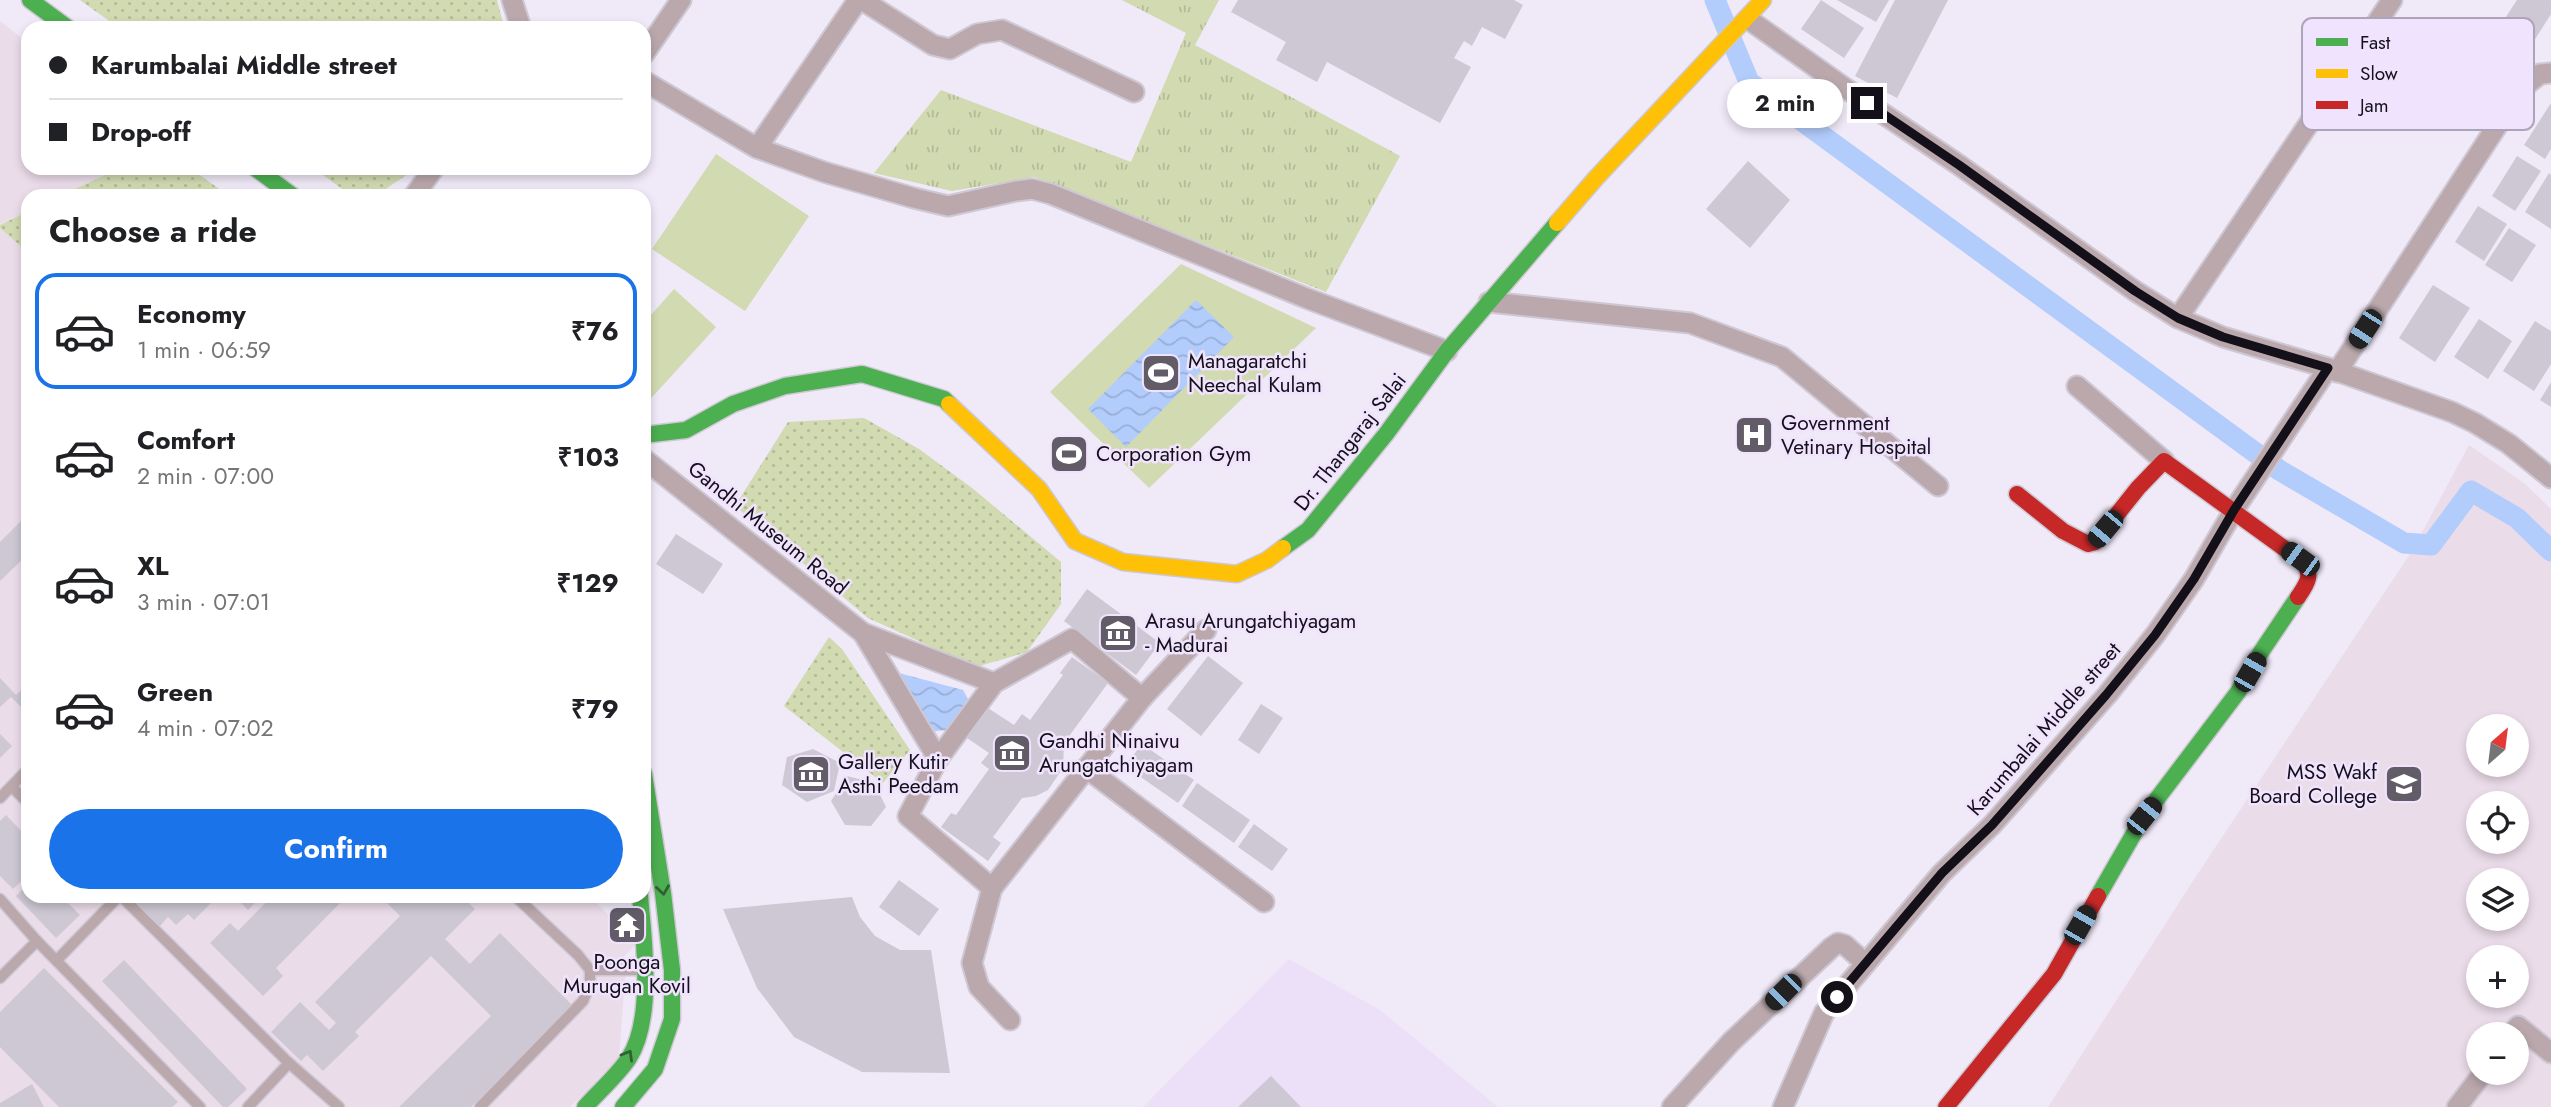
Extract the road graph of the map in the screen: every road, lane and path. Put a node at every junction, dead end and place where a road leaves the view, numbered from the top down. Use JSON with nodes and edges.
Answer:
{"nodes":[{"id":1,"x":30,"y":0,"type":"edge"},
{"id":2,"x":512,"y":0,"type":"edge"},
{"id":3,"x":681,"y":0,"type":"edge"},
{"id":4,"x":860,"y":0,"type":"edge"},
{"id":5,"x":1763,"y":0,"type":"edge"},
{"id":6,"x":2392,"y":0,"type":"edge"},
{"id":7,"x":2380,"y":18,"type":"edge"},
{"id":8,"x":1747,"y":19,"type":"junction"},
{"id":9,"x":58,"y":21,"type":"edge"},
{"id":10,"x":520,"y":21,"type":"edge"},
{"id":11,"x":651,"y":44,"type":"edge"},
{"id":12,"x":2551,"y":73,"type":"edge"},
{"id":13,"x":2534,"y":79,"type":"edge"},
{"id":14,"x":651,"y":85,"type":"edge"},
{"id":15,"x":1134,"y":92,"type":"dead end"},
{"id":16,"x":2305,"y":130,"type":"edge"},
{"id":17,"x":2493,"y":130,"type":"edge"},
{"id":18,"x":757,"y":148,"type":"junction"},
{"id":19,"x":264,"y":175,"type":"edge"},
{"id":20,"x":284,"y":189,"type":"edge"},
{"id":21,"x":1489,"y":302,"type":"junction"},
{"id":22,"x":2178,"y":318,"type":"junction"},
{"id":23,"x":1447,"y":351,"type":"junction"},
{"id":24,"x":2332,"y":370,"type":"junction"},
{"id":25,"x":2077,"y":386,"type":"dead end"},
{"id":26,"x":651,"y":434,"type":"edge"},
{"id":27,"x":2164,"y":461,"type":"junction"},
{"id":28,"x":651,"y":465,"type":"edge"},
{"id":29,"x":2551,"y":478,"type":"edge"},
{"id":30,"x":1938,"y":486,"type":"dead end"},
{"id":31,"x":2017,"y":494,"type":"dead end"},
{"id":32,"x":2234,"y":510,"type":"junction"},
{"id":33,"x":1206,"y":630,"type":"dead end"},
{"id":34,"x":863,"y":634,"type":"junction"},
{"id":35,"x":994,"y":682,"type":"junction"},
{"id":36,"x":1142,"y":698,"type":"junction"},
{"id":37,"x":938,"y":759,"type":"junction"},
{"id":38,"x":1086,"y":768,"type":"junction"},
{"id":39,"x":21,"y":777,"type":"edge"},
{"id":40,"x":12,"y":787,"type":"junction"},
{"id":41,"x":21,"y":796,"type":"edge"},
{"id":42,"x":0,"y":798,"type":"edge"},
{"id":43,"x":651,"y":818,"type":"edge"},
{"id":44,"x":992,"y":888,"type":"junction"},
{"id":45,"x":0,"y":899,"type":"edge"},
{"id":46,"x":1265,"y":902,"type":"dead end"},
{"id":47,"x":113,"y":903,"type":"edge"},
{"id":48,"x":127,"y":903,"type":"edge"},
{"id":49,"x":522,"y":903,"type":"edge"},
{"id":50,"x":641,"y":903,"type":"edge"},
{"id":51,"x":37,"y":941,"type":"junction"},
{"id":52,"x":57,"y":960,"type":"junction"},
{"id":53,"x":1865,"y":963,"type":"junction"},
{"id":54,"x":590,"y":970,"type":"junction"},
{"id":55,"x":647,"y":970,"type":"junction"},
{"id":56,"x":672,"y":970,"type":"junction"},
{"id":57,"x":0,"y":978,"type":"edge"},
{"id":58,"x":1010,"y":1020,"type":"dead end"},
{"id":59,"x":2529,"y":1035,"type":"edge"},
{"id":60,"x":2551,"y":1053,"type":"edge"},
{"id":61,"x":289,"y":1062,"type":"junction"},
{"id":62,"x":2474,"y":1085,"type":"edge"},
{"id":63,"x":200,"y":1107,"type":"edge"},
{"id":64,"x":247,"y":1107,"type":"edge"},
{"id":65,"x":339,"y":1107,"type":"edge"},
{"id":66,"x":480,"y":1107,"type":"edge"},
{"id":67,"x":585,"y":1107,"type":"edge"},
{"id":68,"x":623,"y":1107,"type":"edge"},
{"id":69,"x":1672,"y":1107,"type":"edge"},
{"id":70,"x":1783,"y":1107,"type":"edge"},
{"id":71,"x":1946,"y":1107,"type":"edge"},
{"id":72,"x":2457,"y":1107,"type":"edge"}],
"edges":[{"from":1,"to":9,"type":"street"},
{"from":2,"to":10,"type":"street"},
{"from":3,"to":11,"type":"street"},
{"from":4,"to":15,"type":"street"},
{"from":4,"to":18,"type":"street"},
{"from":5,"to":8,"type":"street","name":"Dr. Thangaraj Salai"},
{"from":6,"to":7,"type":"street"},
{"from":8,"to":21,"type":"street","name":"Dr. Thangaraj Salai"},
{"from":8,"to":22,"type":"street"},
{"from":12,"to":13,"type":"street","name":"Karumbalai Middle street"},
{"from":14,"to":18,"type":"street"},
{"from":16,"to":22,"type":"street"},
{"from":17,"to":24,"type":"street","name":"Karumbalai Middle street"},
{"from":18,"to":23,"type":"street"},
{"from":19,"to":20,"type":"street"},
{"from":21,"to":23,"type":"street","name":"Dr. Thangaraj Salai"},
{"from":21,"to":30,"type":"street"},
{"from":22,"to":24,"type":"street"},
{"from":23,"to":26,"type":"street","name":"Dr. Thangaraj Salai"},
{"from":24,"to":29,"type":"street"},
{"from":24,"to":32,"type":"street","name":"Karumbalai Middle street"},
{"from":25,"to":27,"type":"street"},
{"from":27,"to":31,"type":"street"},
{"from":27,"to":32,"type":"street"},
{"from":28,"to":34,"type":"street","name":"Gandhi Museum Road"},
{"from":32,"to":53,"type":"street","name":"Karumbalai Middle street"},
{"from":32,"to":71,"type":"street"},
{"from":33,"to":36,"type":"street"},
{"from":34,"to":35,"type":"street","name":"Gandhi Museum Road"},
{"from":34,"to":37,"type":"street","name":"Gandhi Museum Road"},
{"from":35,"to":36,"type":"street"},
{"from":35,"to":37,"type":"street"},
{"from":36,"to":38,"type":"street"},
{"from":37,"to":44,"type":"street"},
{"from":38,"to":44,"type":"street"},
{"from":38,"to":46,"type":"street"},
{"from":39,"to":40,"type":"lane"},
{"from":40,"to":41,"type":"lane"},
{"from":40,"to":42,"type":"lane"},
{"from":43,"to":56,"type":"street","one_way":true},
{"from":44,"to":58,"type":"street"},
{"from":45,"to":51,"type":"lane"},
{"from":47,"to":52,"type":"lane"},
{"from":48,"to":61,"type":"lane"},
{"from":49,"to":54,"type":"lane"},
{"from":50,"to":55,"type":"street"},
{"from":51,"to":52,"type":"lane"},
{"from":51,"to":57,"type":"lane"},
{"from":52,"to":63,"type":"lane"},
{"from":53,"to":69,"type":"street"},
{"from":53,"to":70,"type":"street","name":"Karumbalai Middle street"},
{"from":54,"to":55,"type":"lane"},
{"from":54,"to":66,"type":"lane"},
{"from":55,"to":56,"type":"lane"},
{"from":67,"to":55,"type":"street","one_way":true},
{"from":56,"to":68,"type":"street"},
{"from":59,"to":60,"type":"street"},
{"from":61,"to":64,"type":"lane"},
{"from":61,"to":65,"type":"lane"},
{"from":62,"to":72,"type":"street"}]}
